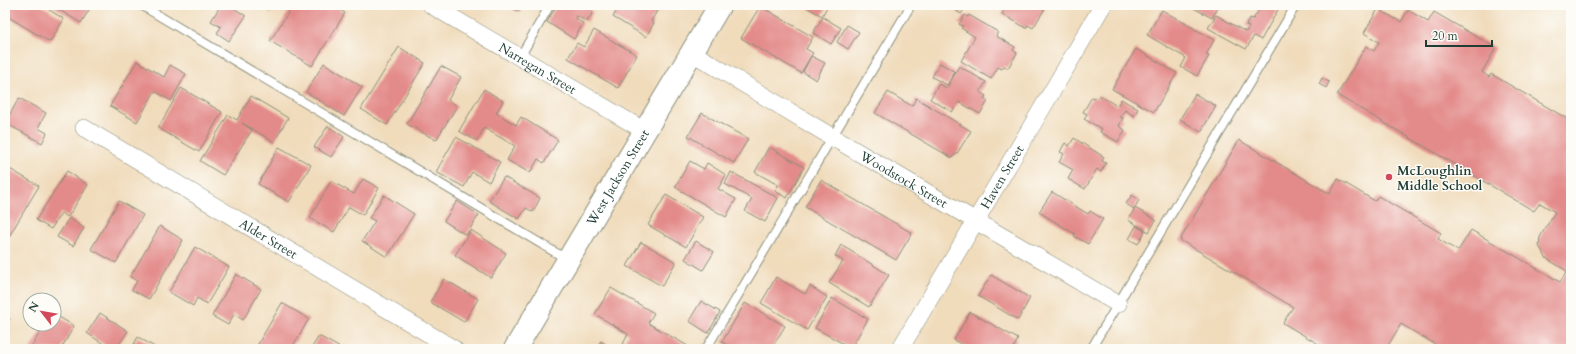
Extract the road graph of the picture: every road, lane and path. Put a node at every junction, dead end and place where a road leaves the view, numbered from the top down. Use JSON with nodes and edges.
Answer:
{"nodes":[{"id":1,"x":141,"y":5,"type":"edge"},
{"id":2,"x":431,"y":5,"type":"edge"},
{"id":3,"x":550,"y":5,"type":"edge"},
{"id":4,"x":720,"y":5,"type":"edge"},
{"id":5,"x":911,"y":5,"type":"edge"},
{"id":6,"x":1103,"y":5,"type":"edge"},
{"id":7,"x":1296,"y":5,"type":"edge"},
{"id":8,"x":691,"y":52,"type":"junction"},
{"id":9,"x":520,"y":57,"type":"junction"},
{"id":10,"x":84,"y":128,"type":"dead end"},
{"id":11,"x":645,"y":130,"type":"junction"},
{"id":12,"x":832,"y":137,"type":"junction"},
{"id":13,"x":976,"y":221,"type":"junction"},
{"id":14,"x":568,"y":260,"type":"junction"},
{"id":15,"x":1118,"y":304,"type":"junction"},
{"id":16,"x":454,"y":349,"type":"edge"},
{"id":17,"x":515,"y":349,"type":"edge"},
{"id":18,"x":706,"y":349,"type":"edge"},
{"id":19,"x":900,"y":349,"type":"edge"},
{"id":20,"x":1091,"y":349,"type":"edge"}],
"edges":[{"from":1,"to":14,"type":"lane"},
{"from":2,"to":9,"type":"street","name":"Narregan Street"},
{"from":3,"to":9,"type":"lane"},
{"from":4,"to":8,"type":"street","name":"West Jackson Street"},
{"from":5,"to":12,"type":"lane"},
{"from":6,"to":13,"type":"street","name":"Haven Street"},
{"from":7,"to":15,"type":"lane"},
{"from":8,"to":11,"type":"street","name":"West Jackson Street"},
{"from":8,"to":12,"type":"street","name":"Woodstock Street"},
{"from":9,"to":11,"type":"street","name":"Narregan Street"},
{"from":10,"to":16,"type":"street","name":"Alder Street"},
{"from":11,"to":14,"type":"street","name":"West Jackson Street"},
{"from":12,"to":13,"type":"street","name":"Woodstock Street"},
{"from":12,"to":18,"type":"lane"},
{"from":13,"to":15,"type":"street","name":"Woodstock Street"},
{"from":13,"to":19,"type":"street","name":"Haven Street"},
{"from":14,"to":17,"type":"street","name":"West Jackson Street"},
{"from":15,"to":20,"type":"lane"}]}
